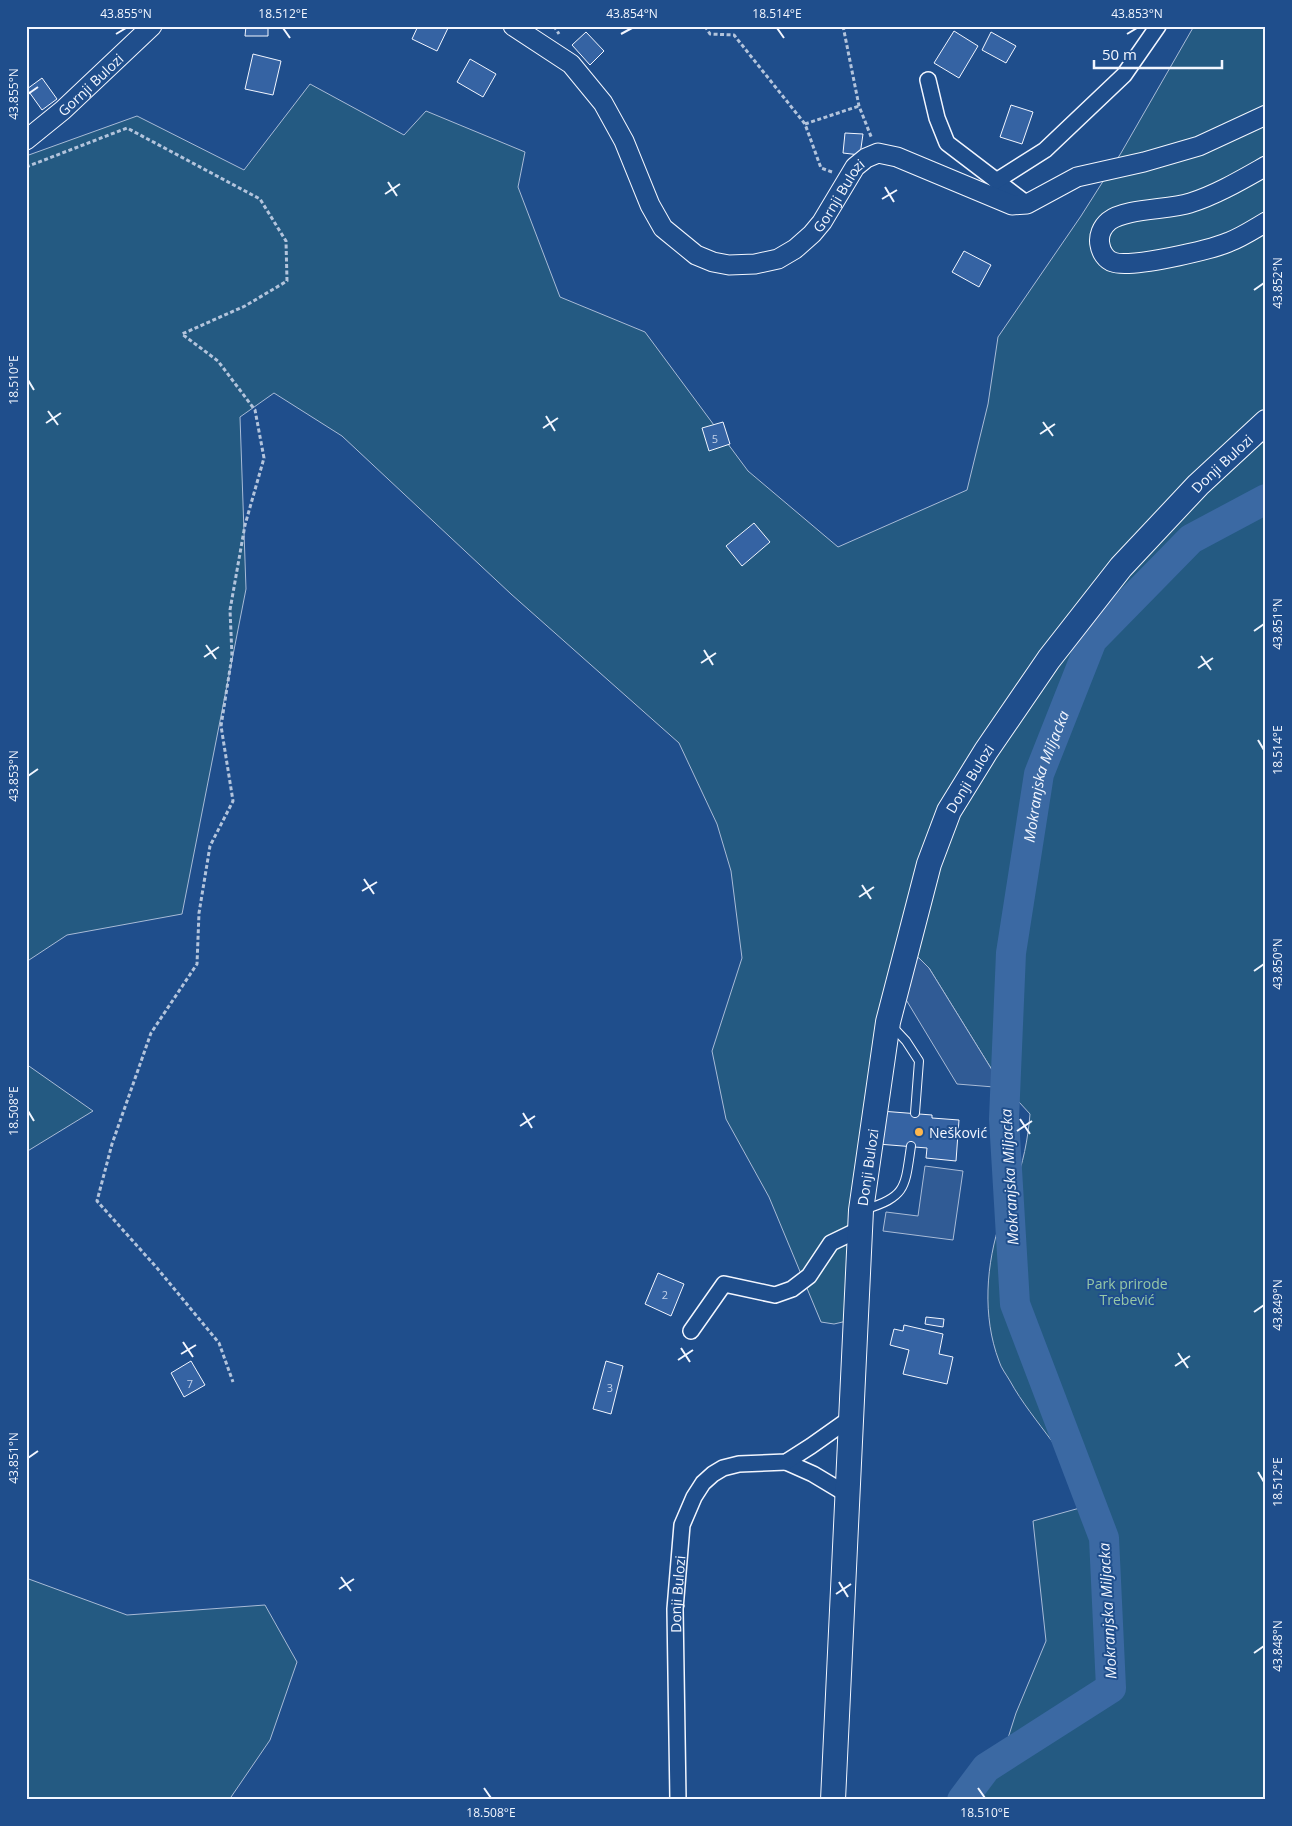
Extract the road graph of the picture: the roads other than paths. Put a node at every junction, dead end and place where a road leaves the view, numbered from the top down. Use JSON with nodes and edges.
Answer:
{"nodes":[{"id":1,"x":152,"y":26,"type":"edge"},
{"id":2,"x":513,"y":26,"type":"edge"},
{"id":3,"x":1158,"y":26,"type":"edge"},
{"id":4,"x":928,"y":80,"type":"dead end"},
{"id":5,"x":1266,"y":115,"type":"edge"},
{"id":6,"x":26,"y":140,"type":"edge"},
{"id":7,"x":1266,"y":166,"type":"edge"},
{"id":8,"x":996,"y":181,"type":"junction"},
{"id":9,"x":1027,"y":204,"type":"junction"},
{"id":10,"x":1266,"y":222,"type":"edge"},
{"id":11,"x":1266,"y":422,"type":"edge"},
{"id":12,"x":888,"y":1022,"type":"junction"},
{"id":13,"x":915,"y":1113,"type":"dead end"},
{"id":14,"x":911,"y":1146,"type":"dead end"},
{"id":15,"x":861,"y":1219,"type":"junction"},
{"id":16,"x":691,"y":1331,"type":"dead end"},
{"id":17,"x":852,"y":1417,"type":"junction"},
{"id":18,"x":786,"y":1462,"type":"junction"},
{"id":19,"x":848,"y":1495,"type":"junction"},
{"id":20,"x":678,"y":1800,"type":"edge"},
{"id":21,"x":833,"y":1800,"type":"edge"}],
"edges":[{"from":1,"to":6,"type":"street","name":"Gornji Bulozi"},
{"from":2,"to":9,"type":"street","name":"Gornji Bulozi"},
{"from":3,"to":8,"type":"street"},
{"from":4,"to":8,"type":"street"},
{"from":5,"to":9,"type":"street"},
{"from":7,"to":10,"type":"street"},
{"from":8,"to":9,"type":"street"},
{"from":11,"to":12,"type":"main road","name":"Donji Bulozi"},
{"from":12,"to":13,"type":"lane"},
{"from":12,"to":15,"type":"main road","name":"Donji Bulozi"},
{"from":14,"to":15,"type":"lane"},
{"from":15,"to":16,"type":"street"},
{"from":15,"to":17,"type":"main road","name":"Donji Bulozi"},
{"from":17,"to":18,"type":"street"},
{"from":17,"to":19,"type":"main road","name":"Donji Bulozi"},
{"from":18,"to":19,"type":"street","name":"Donji Bulozi"},
{"from":18,"to":20,"type":"street","name":"Donji Bulozi"},
{"from":19,"to":21,"type":"main road","name":"Donji Bulozi"}]}
